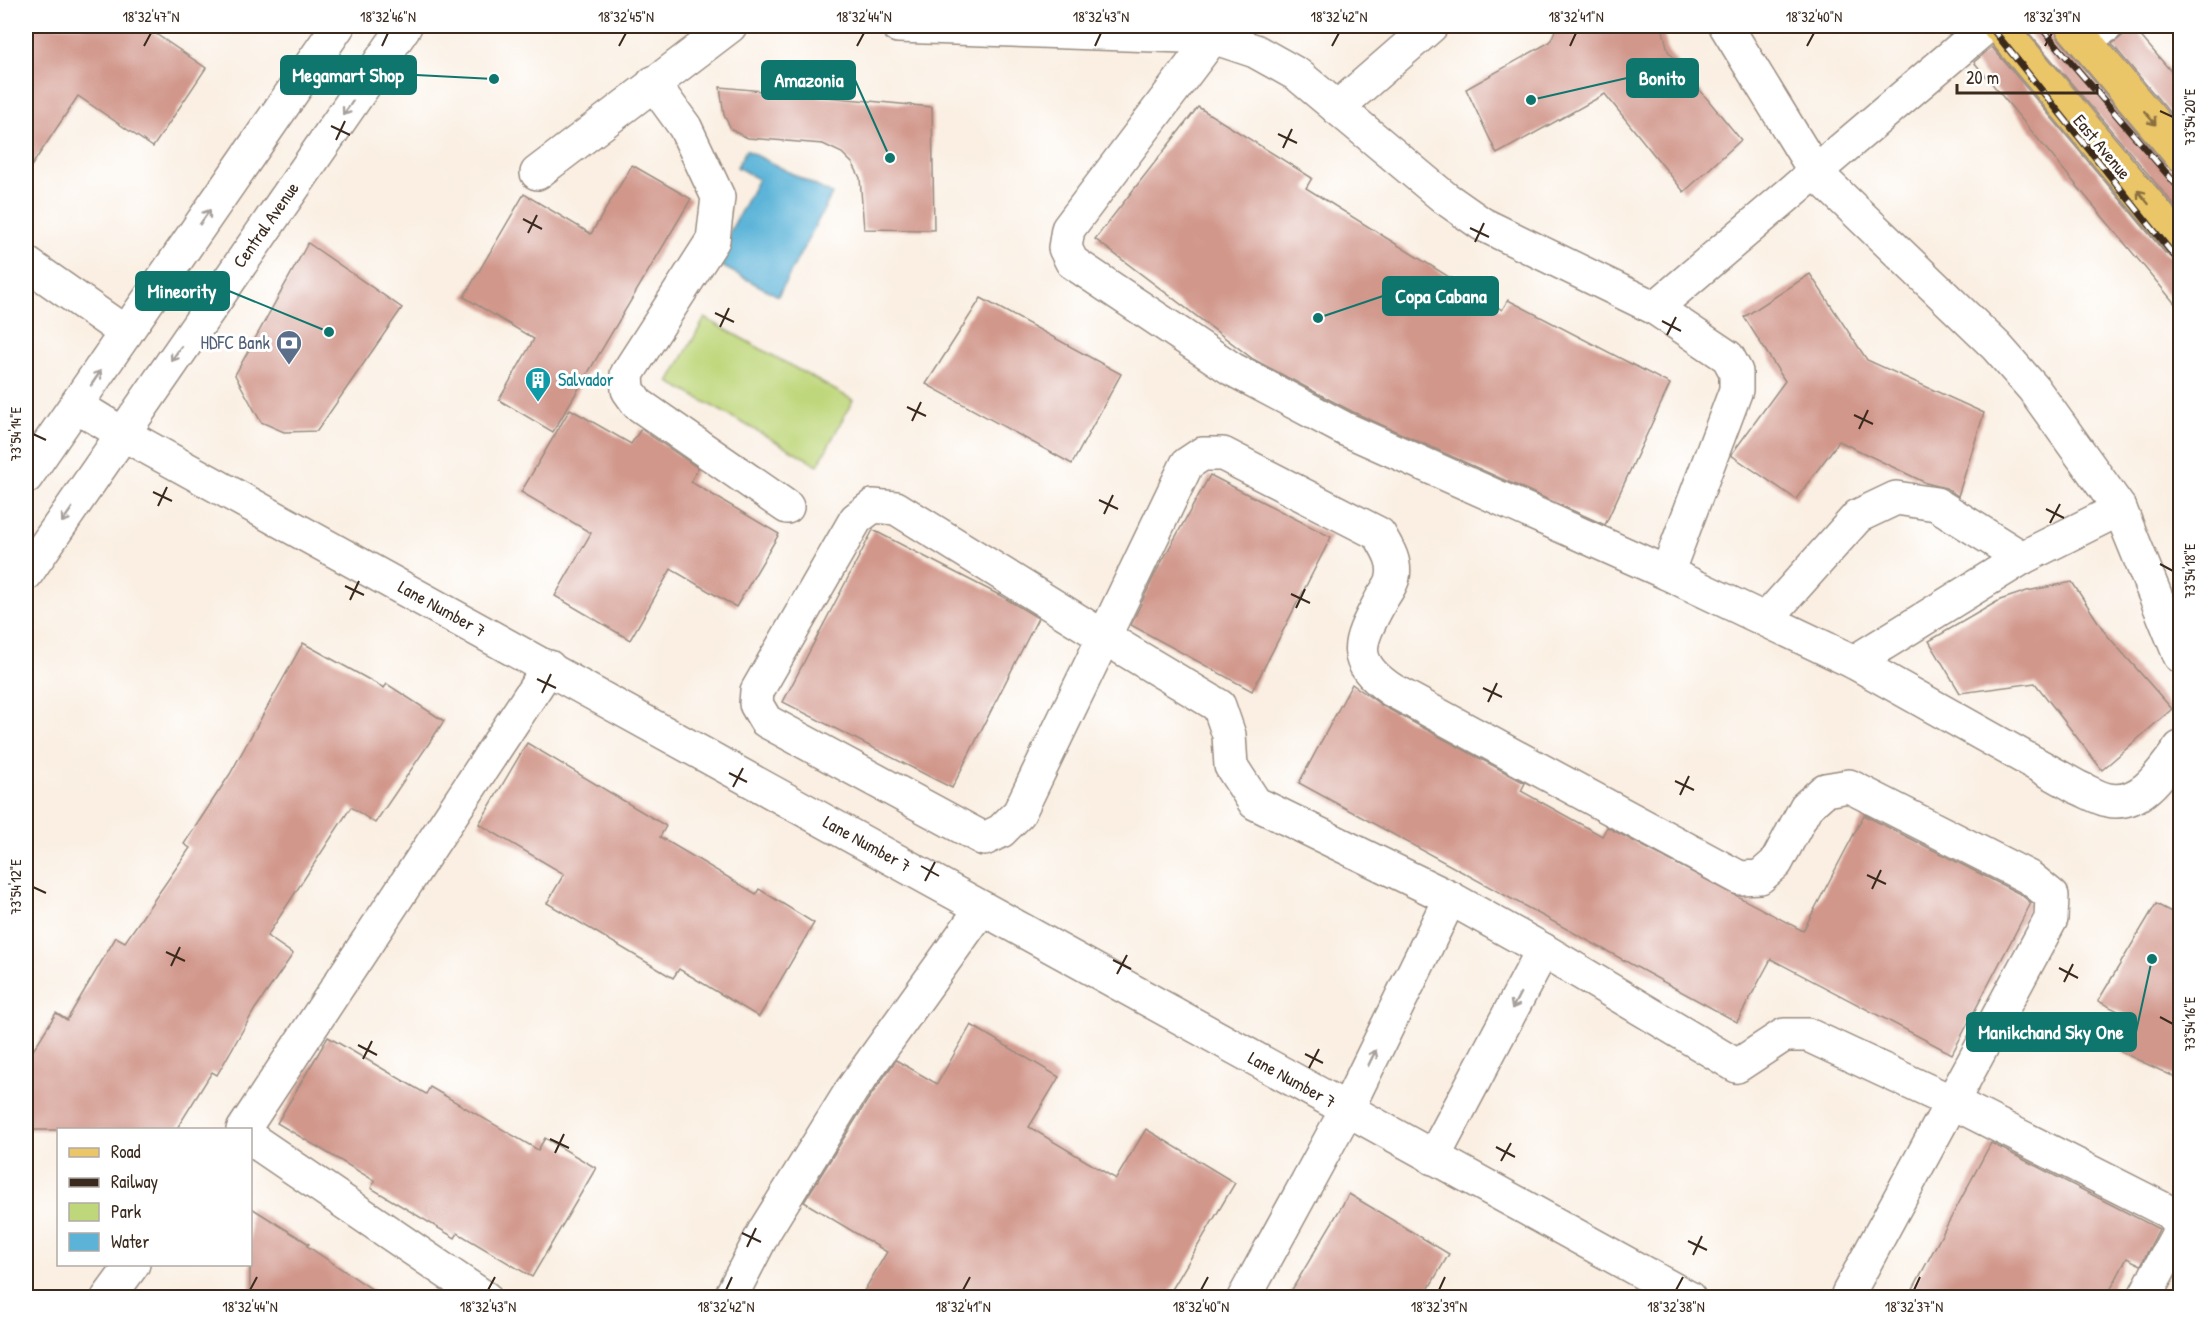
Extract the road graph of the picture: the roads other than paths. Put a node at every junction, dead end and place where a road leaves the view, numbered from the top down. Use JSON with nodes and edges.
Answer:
{"nodes":[{"id":1,"x":338,"y":26,"type":"edge"},
{"id":2,"x":405,"y":26,"type":"edge"},
{"id":3,"x":730,"y":26,"type":"edge"},
{"id":4,"x":898,"y":26,"type":"edge"},
{"id":5,"x":1431,"y":26,"type":"edge"},
{"id":6,"x":1726,"y":26,"type":"edge"},
{"id":7,"x":1987,"y":26,"type":"edge"},
{"id":8,"x":1999,"y":26,"type":"edge"},
{"id":9,"x":989,"y":28,"type":"edge"},
{"id":10,"x":2087,"y":30,"type":"edge"},
{"id":11,"x":1213,"y":37,"type":"junction"},
{"id":12,"x":653,"y":83,"type":"junction"},
{"id":13,"x":1337,"y":108,"type":"junction"},
{"id":14,"x":2181,"y":154,"type":"edge"},
{"id":15,"x":537,"y":173,"type":"dead end"},
{"id":16,"x":1815,"y":173,"type":"junction"},
{"id":17,"x":2181,"y":242,"type":"edge"},
{"id":18,"x":26,"y":263,"type":"edge"},
{"id":19,"x":1655,"y":308,"type":"junction"},
{"id":20,"x":126,"y":333,"type":"junction"},
{"id":21,"x":77,"y":406,"type":"junction"},
{"id":22,"x":123,"y":434,"type":"junction"},
{"id":23,"x":26,"y":477,"type":"edge"},
{"id":24,"x":787,"y":507,"type":"dead end"},
{"id":25,"x":2120,"y":509,"type":"junction"},
{"id":26,"x":2022,"y":558,"type":"junction"},
{"id":27,"x":1667,"y":573,"type":"junction"},
{"id":28,"x":26,"y":574,"type":"edge"},
{"id":29,"x":1767,"y":619,"type":"junction"},
{"id":30,"x":1104,"y":637,"type":"junction"},
{"id":31,"x":2181,"y":656,"type":"edge"},
{"id":32,"x":1854,"y":662,"type":"junction"},
{"id":33,"x":549,"y":668,"type":"junction"},
{"id":34,"x":2181,"y":748,"type":"edge"},
{"id":35,"x":1450,"y":898,"type":"junction"},
{"id":36,"x":982,"y":908,"type":"junction"},
{"id":37,"x":1543,"y":950,"type":"junction"},
{"id":38,"x":1954,"y":1103,"type":"junction"},
{"id":39,"x":1346,"y":1111,"type":"junction"},
{"id":40,"x":244,"y":1128,"type":"edge"},
{"id":41,"x":252,"y":1139,"type":"edge"},
{"id":42,"x":1433,"y":1158,"type":"junction"},
{"id":43,"x":132,"y":1266,"type":"edge"},
{"id":44,"x":108,"y":1298,"type":"edge"},
{"id":45,"x":485,"y":1298,"type":"edge"},
{"id":46,"x":730,"y":1298,"type":"edge"},
{"id":47,"x":1244,"y":1298,"type":"edge"},
{"id":48,"x":1689,"y":1298,"type":"edge"},
{"id":49,"x":1848,"y":1298,"type":"edge"},
{"id":50,"x":2144,"y":1298,"type":"edge"}],
"edges":[{"from":20,"to":1,"type":"street","one_way":true},
{"from":2,"to":22,"type":"street","name":"Central Avenue","one_way":true},
{"from":3,"to":12,"type":"street"},
{"from":4,"to":9,"type":"street"},
{"from":5,"to":13,"type":"street"},
{"from":6,"to":16,"type":"street"},
{"from":7,"to":16,"type":"street"},
{"from":17,"to":8,"type":"main road","name":"East Avenue","one_way":true},
{"from":9,"to":11,"type":"street"},
{"from":10,"to":14,"type":"main road","one_way":true},
{"from":11,"to":13,"type":"street"},
{"from":11,"to":27,"type":"street"},
{"from":12,"to":15,"type":"street"},
{"from":12,"to":24,"type":"street"},
{"from":13,"to":19,"type":"street"},
{"from":16,"to":19,"type":"street"},
{"from":16,"to":25,"type":"street"},
{"from":18,"to":20,"type":"street"},
{"from":19,"to":27,"type":"street"},
{"from":21,"to":20,"type":"street","one_way":true},
{"from":21,"to":22,"type":"street","name":"Lane Number 7"},
{"from":21,"to":23,"type":"street"},
{"from":22,"to":28,"type":"street","name":"Central Avenue","one_way":true},
{"from":22,"to":33,"type":"street","name":"Lane Number 7"},
{"from":25,"to":26,"type":"street"},
{"from":25,"to":31,"type":"street"},
{"from":26,"to":29,"type":"street"},
{"from":26,"to":32,"type":"street"},
{"from":27,"to":29,"type":"street"},
{"from":29,"to":32,"type":"street"},
{"from":30,"to":30,"type":"street"},
{"from":30,"to":35,"type":"street"},
{"from":30,"to":38,"type":"street"},
{"from":32,"to":34,"type":"street"},
{"from":33,"to":36,"type":"street","name":"Lane Number 7"},
{"from":33,"to":40,"type":"street"},
{"from":35,"to":37,"type":"street"},
{"from":39,"to":35,"type":"street","one_way":true},
{"from":36,"to":39,"type":"street","name":"Lane Number 7"},
{"from":36,"to":46,"type":"street"},
{"from":37,"to":38,"type":"street"},
{"from":37,"to":42,"type":"street","one_way":true},
{"from":38,"to":49,"type":"street"},
{"from":38,"to":50,"type":"street"},
{"from":39,"to":42,"type":"street","name":"Lane Number 7"},
{"from":39,"to":47,"type":"street"},
{"from":41,"to":45,"type":"street"},
{"from":42,"to":48,"type":"street","name":"Lane Number 7"},
{"from":43,"to":44,"type":"street"}]}
